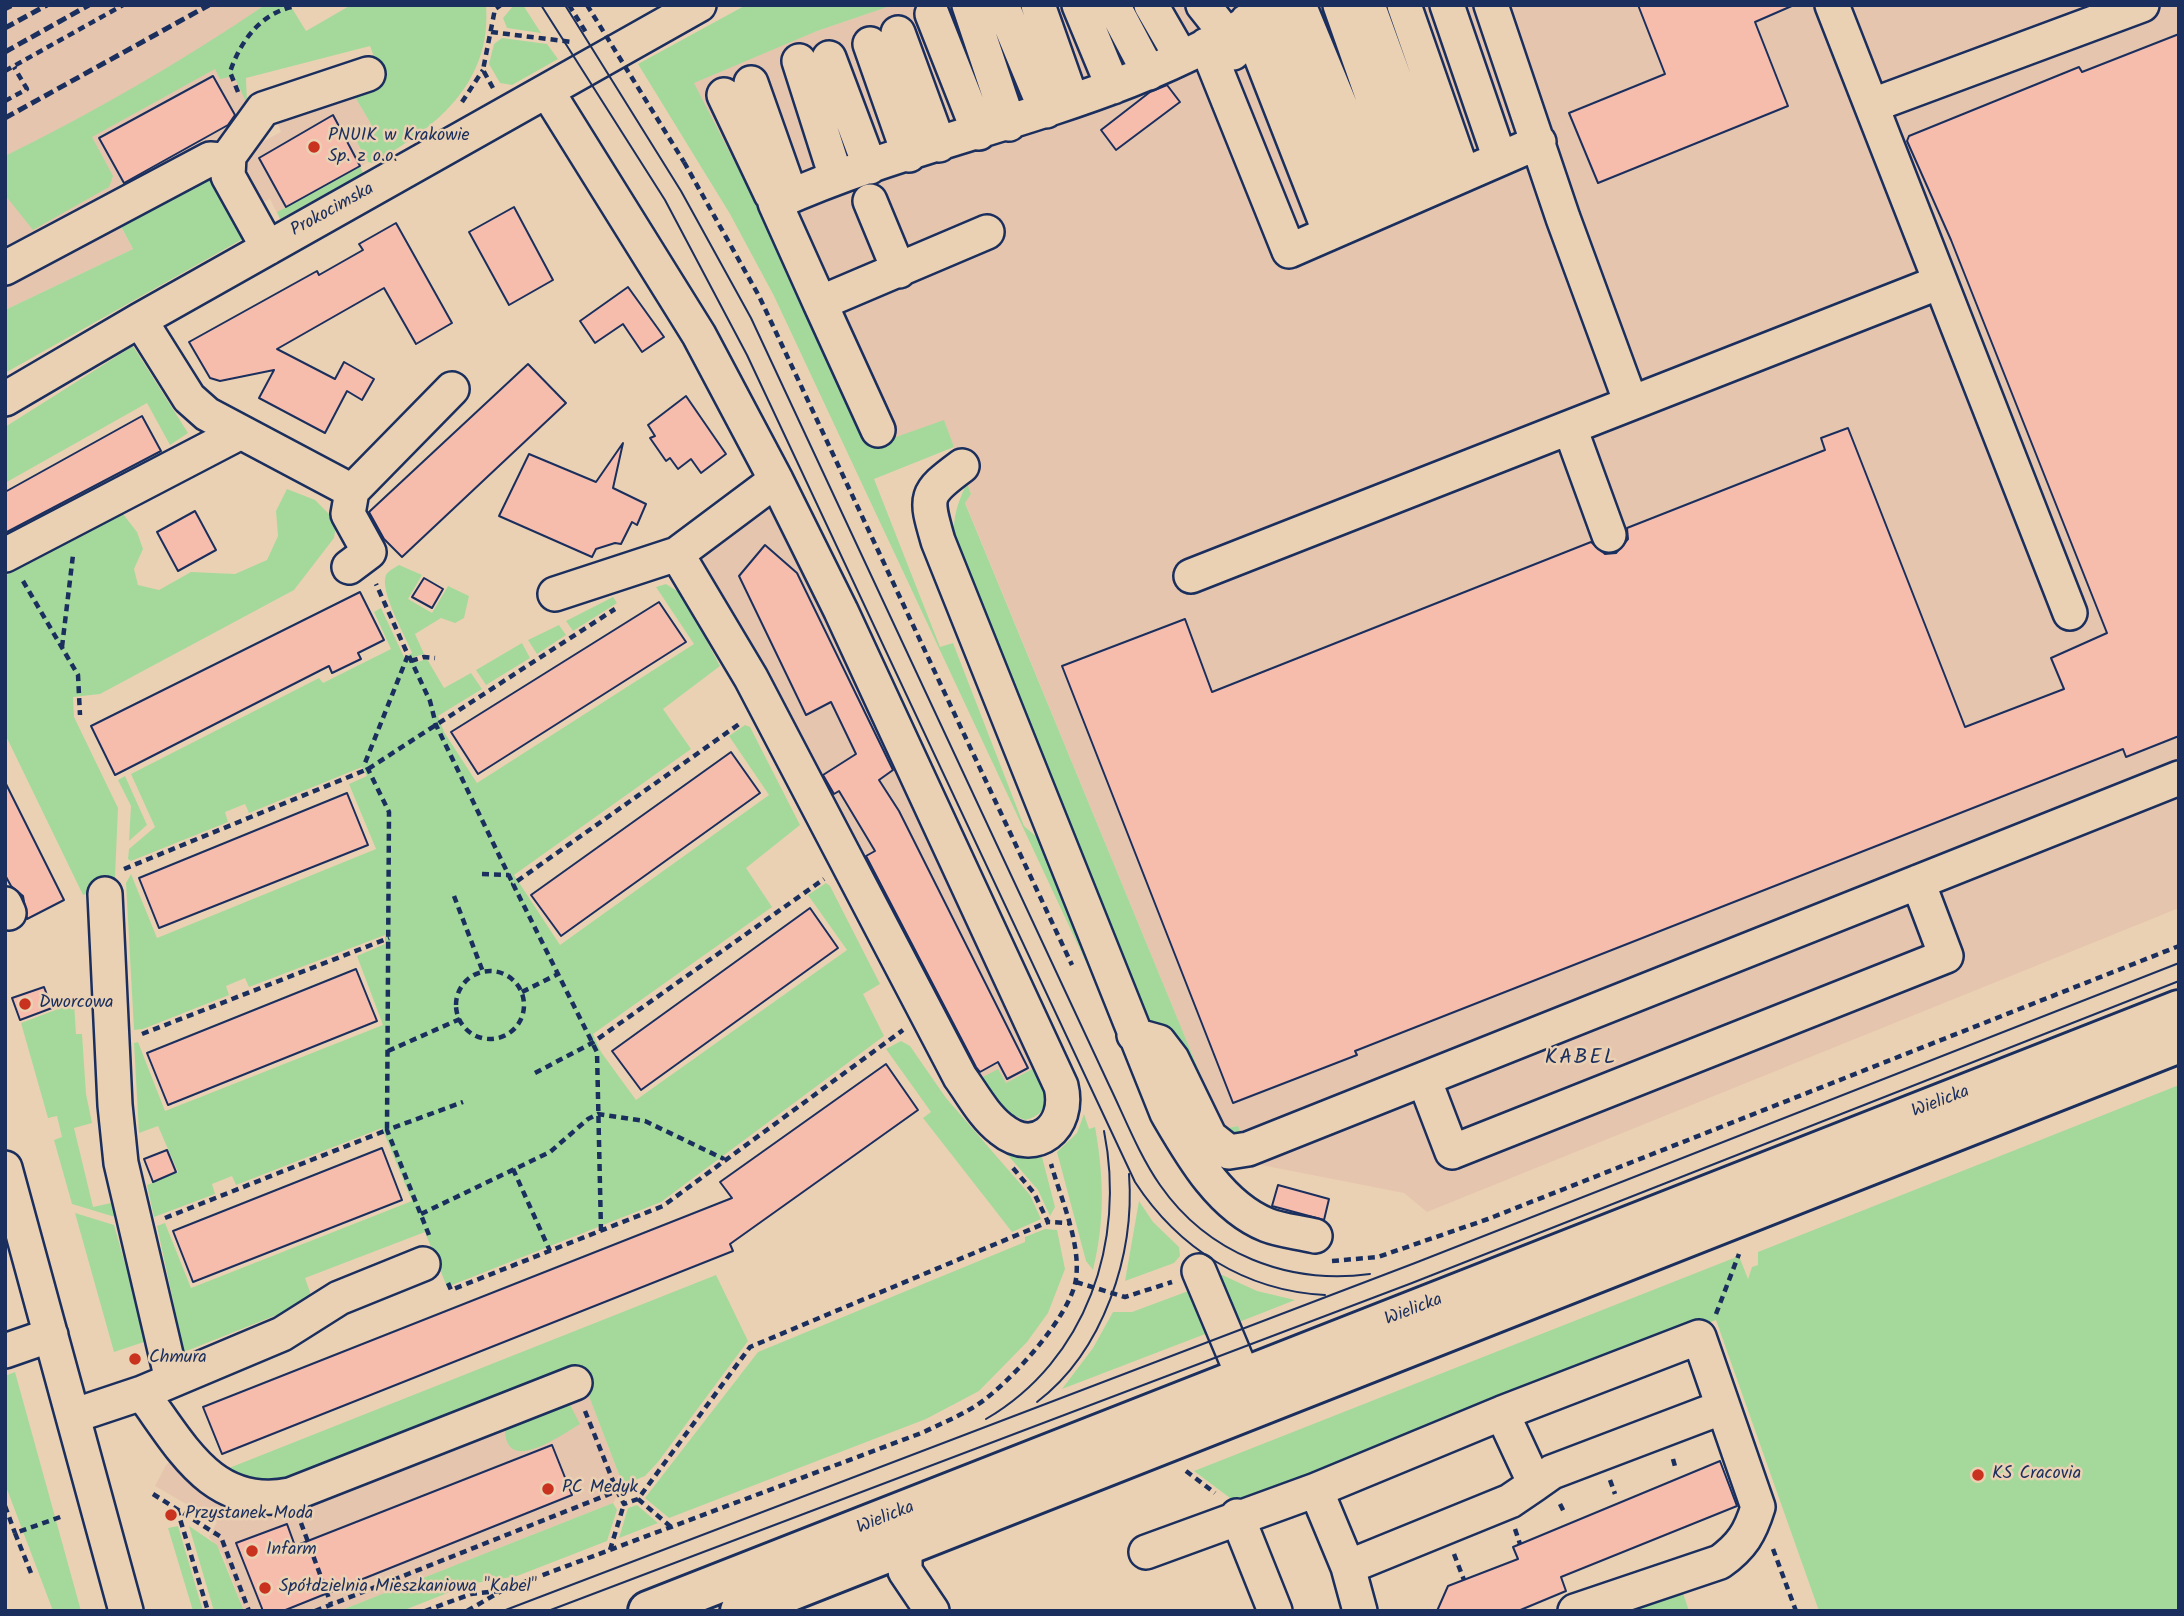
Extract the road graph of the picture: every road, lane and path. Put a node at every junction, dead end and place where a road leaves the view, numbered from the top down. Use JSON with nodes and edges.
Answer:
{"nodes":[{"id":1,"x":13,"y":5,"type":"edge"},
{"id":2,"x":123,"y":5,"type":"edge"},
{"id":3,"x":501,"y":5,"type":"edge"},
{"id":4,"x":569,"y":5,"type":"edge"},
{"id":5,"x":587,"y":5,"type":"edge"},
{"id":6,"x":699,"y":5,"type":"edge"},
{"id":7,"x":969,"y":5,"type":"edge"},
{"id":8,"x":1002,"y":5,"type":"edge"},
{"id":9,"x":1038,"y":5,"type":"edge"},
{"id":10,"x":1079,"y":5,"type":"edge"},
{"id":11,"x":1113,"y":5,"type":"edge"},
{"id":12,"x":1151,"y":5,"type":"edge"},
{"id":13,"x":1203,"y":5,"type":"edge"},
{"id":14,"x":1339,"y":5,"type":"edge"},
{"id":15,"x":1368,"y":5,"type":"edge"},
{"id":16,"x":1404,"y":5,"type":"edge"},
{"id":17,"x":1447,"y":5,"type":"edge"},
{"id":18,"x":1491,"y":5,"type":"edge"},
{"id":19,"x":1832,"y":5,"type":"edge"},
{"id":20,"x":2141,"y":5,"type":"edge"},
{"id":21,"x":292,"y":7,"type":"dead end"},
{"id":22,"x":494,"y":7,"type":"edge"},
{"id":23,"x":5,"y":9,"type":"edge"},
{"id":24,"x":932,"y":14,"type":"dead end"},
{"id":25,"x":1246,"y":23,"type":"edge"},
{"id":26,"x":491,"y":32,"type":"junction"},
{"id":27,"x":884,"y":38,"type":"dead end"},
{"id":28,"x":581,"y":43,"type":"dead end"},
{"id":29,"x":594,"y":44,"type":"dead end"},
{"id":30,"x":14,"y":66,"type":"junction"},
{"id":31,"x":5,"y":71,"type":"edge"},
{"id":32,"x":1149,"y":73,"type":"junction"},
{"id":33,"x":368,"y":74,"type":"dead end"},
{"id":34,"x":232,"y":77,"type":"dead end"},
{"id":35,"x":1113,"y":87,"type":"junction"},
{"id":36,"x":738,"y":89,"type":"dead end"},
{"id":37,"x":547,"y":91,"type":"junction"},
{"id":38,"x":499,"y":98,"type":"dead end"},
{"id":39,"x":5,"y":101,"type":"edge"},
{"id":40,"x":1873,"y":105,"type":"junction"},
{"id":41,"x":1059,"y":106,"type":"junction"},
{"id":42,"x":994,"y":129,"type":"junction"},
{"id":43,"x":1539,"y":142,"type":"junction"},
{"id":44,"x":924,"y":150,"type":"junction"},
{"id":45,"x":1500,"y":159,"type":"junction"},
{"id":46,"x":226,"y":167,"type":"junction"},
{"id":47,"x":870,"y":167,"type":"junction"},
{"id":48,"x":836,"y":177,"type":"junction"},
{"id":49,"x":783,"y":199,"type":"junction"},
{"id":50,"x":870,"y":201,"type":"dead end"},
{"id":51,"x":1383,"y":209,"type":"junction"},
{"id":52,"x":986,"y":232,"type":"dead end"},
{"id":53,"x":268,"y":247,"type":"junction"},
{"id":54,"x":5,"y":268,"type":"edge"},
{"id":55,"x":899,"y":271,"type":"junction"},
{"id":56,"x":1940,"y":282,"type":"junction"},
{"id":57,"x":820,"y":303,"type":"junction"},
{"id":58,"x":140,"y":320,"type":"junction"},
{"id":59,"x":452,"y":389,"type":"dead end"},
{"id":60,"x":5,"y":399,"type":"edge"},
{"id":61,"x":1631,"y":403,"type":"junction"},
{"id":62,"x":1570,"y":428,"type":"junction"},
{"id":63,"x":878,"y":430,"type":"dead end"},
{"id":64,"x":239,"y":433,"type":"junction"},
{"id":65,"x":962,"y":466,"type":"dead end"},
{"id":66,"x":776,"y":480,"type":"junction"},
{"id":67,"x":352,"y":491,"type":"junction"},
{"id":68,"x":77,"y":517,"type":"junction"},
{"id":69,"x":1609,"y":535,"type":"dead end"},
{"id":70,"x":6,"y":554,"type":"edge"},
{"id":71,"x":677,"y":554,"type":"junction"},
{"id":72,"x":361,"y":572,"type":"joint"},
{"id":73,"x":1191,"y":576,"type":"dead end"},
{"id":74,"x":555,"y":594,"type":"dead end"},
{"id":75,"x":622,"y":604,"type":"dead end"},
{"id":76,"x":2070,"y":613,"type":"dead end"},
{"id":77,"x":62,"y":648,"type":"junction"},
{"id":78,"x":410,"y":658,"type":"junction"},
{"id":79,"x":435,"y":658,"type":"dead end"},
{"id":80,"x":80,"y":715,"type":"dead end"},
{"id":81,"x":748,"y":718,"type":"dead end"},
{"id":82,"x":436,"y":725,"type":"junction"},
{"id":83,"x":368,"y":769,"type":"junction"},
{"id":84,"x":2179,"y":778,"type":"edge"},
{"id":85,"x":482,"y":874,"type":"dead end"},
{"id":86,"x":509,"y":874,"type":"junction"},
{"id":87,"x":828,"y":876,"type":"dead end"},
{"id":88,"x":114,"y":882,"type":"joint"},
{"id":89,"x":1918,"y":882,"type":"junction"},
{"id":90,"x":513,"y":884,"type":"junction"},
{"id":91,"x":454,"y":896,"type":"dead end"},
{"id":92,"x":389,"y":938,"type":"junction"},
{"id":93,"x":2179,"y":946,"type":"edge"},
{"id":94,"x":483,"y":972,"type":"junction"},
{"id":95,"x":558,"y":974,"type":"junction"},
{"id":96,"x":1076,"y":974,"type":"dead end"},
{"id":97,"x":522,"y":992,"type":"junction"},
{"id":98,"x":2179,"y":1010,"type":"edge"},
{"id":99,"x":928,"y":1016,"type":"junction"},
{"id":100,"x":460,"y":1019,"type":"junction"},
{"id":101,"x":1134,"y":1035,"type":"junction"},
{"id":102,"x":131,"y":1038,"type":"dead end"},
{"id":103,"x":592,"y":1043,"type":"junction"},
{"id":104,"x":2179,"y":1043,"type":"edge"},
{"id":105,"x":388,"y":1051,"type":"junction"},
{"id":106,"x":535,"y":1073,"type":"dead end"},
{"id":107,"x":1424,"y":1079,"type":"junction"},
{"id":108,"x":463,"y":1102,"type":"dead end"},
{"id":109,"x":598,"y":1114,"type":"junction"},
{"id":110,"x":387,"y":1130,"type":"junction"},
{"id":111,"x":1044,"y":1136,"type":"junction"},
{"id":112,"x":724,"y":1159,"type":"junction"},
{"id":113,"x":5,"y":1168,"type":"edge"},
{"id":114,"x":513,"y":1169,"type":"junction"},
{"id":115,"x":421,"y":1214,"type":"junction"},
{"id":116,"x":163,"y":1218,"type":"dead end"},
{"id":117,"x":1048,"y":1222,"type":"dead end"},
{"id":118,"x":601,"y":1230,"type":"junction"},
{"id":119,"x":1323,"y":1248,"type":"joint"},
{"id":120,"x":1740,"y":1250,"type":"dead end"},
{"id":121,"x":550,"y":1251,"type":"junction"},
{"id":122,"x":434,"y":1264,"type":"junction"},
{"id":123,"x":1199,"y":1271,"type":"joint"},
{"id":124,"x":1076,"y":1282,"type":"junction"},
{"id":125,"x":51,"y":1335,"type":"junction"},
{"id":126,"x":1699,"y":1337,"type":"junction"},
{"id":127,"x":5,"y":1351,"type":"edge"},
{"id":128,"x":1244,"y":1378,"type":"junction"},
{"id":129,"x":172,"y":1380,"type":"junction"},
{"id":130,"x":575,"y":1383,"type":"joint"},
{"id":131,"x":142,"y":1393,"type":"junction"},
{"id":132,"x":1723,"y":1407,"type":"junction"},
{"id":133,"x":1502,"y":1413,"type":"junction"},
{"id":134,"x":73,"y":1416,"type":"junction"},
{"id":135,"x":1672,"y":1455,"type":"dead end"},
{"id":136,"x":1183,"y":1469,"type":"dead end"},
{"id":137,"x":1676,"y":1469,"type":"dead end"},
{"id":138,"x":1610,"y":1479,"type":"dead end"},
{"id":139,"x":1316,"y":1490,"type":"junction"},
{"id":140,"x":617,"y":1491,"type":"junction"},
{"id":141,"x":1546,"y":1492,"type":"junction"},
{"id":142,"x":153,"y":1494,"type":"dead end"},
{"id":143,"x":290,"y":1494,"type":"junction"},
{"id":144,"x":1615,"y":1494,"type":"dead end"},
{"id":145,"x":638,"y":1499,"type":"junction"},
{"id":146,"x":624,"y":1504,"type":"junction"},
{"id":147,"x":5,"y":1506,"type":"edge"},
{"id":148,"x":1758,"y":1507,"type":"junction"},
{"id":149,"x":177,"y":1509,"type":"junction"},
{"id":150,"x":1565,"y":1514,"type":"dead end"},
{"id":151,"x":63,"y":1516,"type":"dead end"},
{"id":152,"x":1237,"y":1516,"type":"junction"},
{"id":153,"x":671,"y":1527,"type":"junction"},
{"id":154,"x":15,"y":1534,"type":"junction"},
{"id":155,"x":1450,"y":1544,"type":"dead end"},
{"id":156,"x":905,"y":1546,"type":"junction"},
{"id":157,"x":610,"y":1550,"type":"junction"},
{"id":158,"x":1146,"y":1552,"type":"dead end"},
{"id":159,"x":1348,"y":1567,"type":"junction"},
{"id":160,"x":31,"y":1573,"type":"dead end"},
{"id":161,"x":1464,"y":1580,"type":"dead end"},
{"id":162,"x":503,"y":1590,"type":"junction"},
{"id":163,"x":331,"y":1604,"type":"junction"},
{"id":164,"x":126,"y":1611,"type":"edge"},
{"id":165,"x":208,"y":1611,"type":"edge"},
{"id":166,"x":249,"y":1611,"type":"edge"},
{"id":167,"x":315,"y":1611,"type":"edge"},
{"id":168,"x":425,"y":1611,"type":"edge"},
{"id":169,"x":467,"y":1611,"type":"edge"},
{"id":170,"x":648,"y":1611,"type":"edge"},
{"id":171,"x":740,"y":1611,"type":"edge"},
{"id":172,"x":932,"y":1611,"type":"edge"},
{"id":173,"x":1275,"y":1611,"type":"edge"},
{"id":174,"x":1360,"y":1611,"type":"edge"},
{"id":175,"x":1574,"y":1611,"type":"edge"},
{"id":176,"x":1796,"y":1611,"type":"edge"}],
"edges":[{"from":1,"to":23,"type":"path"},
{"from":2,"to":30,"type":"path"},
{"from":3,"to":22,"type":"path"},
{"from":4,"to":29,"type":"path"},
{"from":5,"to":96,"type":"path","bridge":true},
{"from":6,"to":37,"type":"street","name":"Prokocimska"},
{"from":7,"to":42,"type":"street"},
{"from":8,"to":41,"type":"street"},
{"from":9,"to":41,"type":"street"},
{"from":10,"to":35,"type":"street"},
{"from":11,"to":32,"type":"street"},
{"from":12,"to":25,"type":"street"},
{"from":13,"to":25,"type":"street"},
{"from":14,"to":51,"type":"street"},
{"from":15,"to":51,"type":"street"},
{"from":16,"to":51,"type":"street"},
{"from":17,"to":45,"type":"street"},
{"from":18,"to":43,"type":"street"},
{"from":19,"to":40,"type":"street"},
{"from":20,"to":40,"type":"street"},
{"from":21,"to":34,"type":"path"},
{"from":22,"to":26,"type":"path"},
{"from":24,"to":42,"type":"street"},
{"from":25,"to":32,"type":"street"},
{"from":25,"to":51,"type":"street"},
{"from":25,"to":51,"type":"street"},
{"from":26,"to":28,"type":"path"},
{"from":26,"to":38,"type":"path"},
{"from":27,"to":44,"type":"street"},
{"from":30,"to":31,"type":"path"},
{"from":30,"to":39,"type":"path"},
{"from":32,"to":35,"type":"street"},
{"from":33,"to":46,"type":"street"},
{"from":35,"to":41,"type":"street"},
{"from":36,"to":49,"type":"street"},
{"from":37,"to":53,"type":"street","name":"Prokocimska"},
{"from":37,"to":66,"type":"street"},
{"from":40,"to":56,"type":"street"},
{"from":41,"to":42,"type":"street"},
{"from":42,"to":44,"type":"street"},
{"from":43,"to":45,"type":"street"},
{"from":43,"to":61,"type":"street"},
{"from":44,"to":47,"type":"street"},
{"from":45,"to":51,"type":"street"},
{"from":46,"to":53,"type":"street"},
{"from":46,"to":54,"type":"street"},
{"from":47,"to":48,"type":"street"},
{"from":47,"to":48,"type":"street"},
{"from":48,"to":49,"type":"street"},
{"from":49,"to":57,"type":"street"},
{"from":50,"to":55,"type":"street"},
{"from":52,"to":55,"type":"street"},
{"from":53,"to":58,"type":"street","name":"Prokocimska"},
{"from":55,"to":57,"type":"street"},
{"from":56,"to":61,"type":"street"},
{"from":56,"to":76,"type":"street"},
{"from":57,"to":63,"type":"street"},
{"from":58,"to":60,"type":"street","name":"Prokocimska"},
{"from":58,"to":64,"type":"street"},
{"from":59,"to":67,"type":"street"},
{"from":61,"to":62,"type":"street"},
{"from":62,"to":69,"type":"street"},
{"from":62,"to":73,"type":"street"},
{"from":64,"to":67,"type":"street"},
{"from":64,"to":68,"type":"street"},
{"from":65,"to":101,"type":"street"},
{"from":66,"to":71,"type":"street"},
{"from":66,"to":111,"type":"street"},
{"from":67,"to":72,"type":"street"},
{"from":68,"to":70,"type":"street"},
{"from":68,"to":77,"type":"path"},
{"from":70,"to":77,"type":"path"},
{"from":71,"to":74,"type":"street"},
{"from":71,"to":99,"type":"street"},
{"from":72,"to":78,"type":"path"},
{"from":75,"to":82,"type":"path"},
{"from":77,"to":80,"type":"path"},
{"from":78,"to":79,"type":"path"},
{"from":78,"to":82,"type":"path"},
{"from":78,"to":83,"type":"path"},
{"from":81,"to":90,"type":"path"},
{"from":82,"to":83,"type":"path"},
{"from":82,"to":86,"type":"path"},
{"from":83,"to":88,"type":"path"},
{"from":83,"to":92,"type":"path"},
{"from":84,"to":89,"type":"street"},
{"from":85,"to":86,"type":"path"},
{"from":86,"to":90,"type":"path"},
{"from":87,"to":103,"type":"path"},
{"from":88,"to":129,"type":"street"},
{"from":89,"to":107,"type":"street"},
{"from":89,"to":107,"type":"street"},
{"from":90,"to":95,"type":"path"},
{"from":91,"to":94,"type":"path"},
{"from":92,"to":102,"type":"path"},
{"from":92,"to":105,"type":"path"},
{"from":93,"to":119,"type":"path"},
{"from":94,"to":97,"type":"path"},
{"from":94,"to":100,"type":"path"},
{"from":95,"to":97,"type":"path"},
{"from":95,"to":103,"type":"path"},
{"from":97,"to":100,"type":"path"},
{"from":98,"to":128,"type":"main road","name":"Wielicka"},
{"from":99,"to":111,"type":"street"},
{"from":99,"to":112,"type":"path"},
{"from":100,"to":105,"type":"path"},
{"from":101,"to":107,"type":"street"},
{"from":101,"to":119,"type":"street"},
{"from":103,"to":106,"type":"path"},
{"from":103,"to":109,"type":"path"},
{"from":104,"to":156,"type":"main road","name":"Wielicka"},
{"from":105,"to":110,"type":"path"},
{"from":108,"to":110,"type":"path"},
{"from":109,"to":112,"type":"path"},
{"from":109,"to":114,"type":"path"},
{"from":109,"to":118,"type":"path"},
{"from":110,"to":115,"type":"path"},
{"from":110,"to":116,"type":"path"},
{"from":111,"to":124,"type":"path"},
{"from":112,"to":118,"type":"path"},
{"from":113,"to":125,"type":"street"},
{"from":114,"to":115,"type":"path"},
{"from":114,"to":121,"type":"path"},
{"from":115,"to":122,"type":"path"},
{"from":117,"to":145,"type":"path"},
{"from":118,"to":121,"type":"path"},
{"from":120,"to":126,"type":"path"},
{"from":121,"to":122,"type":"path"},
{"from":122,"to":129,"type":"street"},
{"from":123,"to":124,"type":"path"},
{"from":123,"to":128,"type":"street"},
{"from":124,"to":153,"type":"path"},
{"from":125,"to":127,"type":"street"},
{"from":125,"to":134,"type":"street"},
{"from":126,"to":132,"type":"street"},
{"from":126,"to":133,"type":"street"},
{"from":128,"to":170,"type":"main road","name":"Wielicka"},
{"from":129,"to":131,"type":"street"},
{"from":130,"to":140,"type":"path"},
{"from":130,"to":143,"type":"street"},
{"from":131,"to":134,"type":"street"},
{"from":131,"to":143,"type":"street"},
{"from":132,"to":141,"type":"street"},
{"from":132,"to":148,"type":"street"},
{"from":133,"to":139,"type":"street"},
{"from":133,"to":141,"type":"street"},
{"from":134,"to":164,"type":"street"},
{"from":135,"to":137,"type":"path"},
{"from":136,"to":152,"type":"path"},
{"from":138,"to":144,"type":"path"},
{"from":139,"to":152,"type":"street"},
{"from":139,"to":159,"type":"street"},
{"from":140,"to":146,"type":"path"},
{"from":140,"to":163,"type":"path"},
{"from":141,"to":150,"type":"path"},
{"from":141,"to":159,"type":"street"},
{"from":142,"to":149,"type":"path"},
{"from":143,"to":163,"type":"path"},
{"from":145,"to":146,"type":"path"},
{"from":145,"to":153,"type":"path"},
{"from":146,"to":157,"type":"path"},
{"from":147,"to":154,"type":"path"},
{"from":148,"to":175,"type":"street"},
{"from":148,"to":176,"type":"path"},
{"from":149,"to":165,"type":"path"},
{"from":149,"to":166,"type":"path"},
{"from":151,"to":154,"type":"path"},
{"from":152,"to":158,"type":"street"},
{"from":152,"to":173,"type":"street"},
{"from":153,"to":157,"type":"path"},
{"from":154,"to":160,"type":"path"},
{"from":155,"to":161,"type":"path"},
{"from":156,"to":171,"type":"main road","name":"Wielicka"},
{"from":156,"to":172,"type":"street"},
{"from":157,"to":162,"type":"path"},
{"from":159,"to":174,"type":"street"},
{"from":162,"to":168,"type":"path"},
{"from":162,"to":169,"type":"path"},
{"from":163,"to":167,"type":"path"}]}
